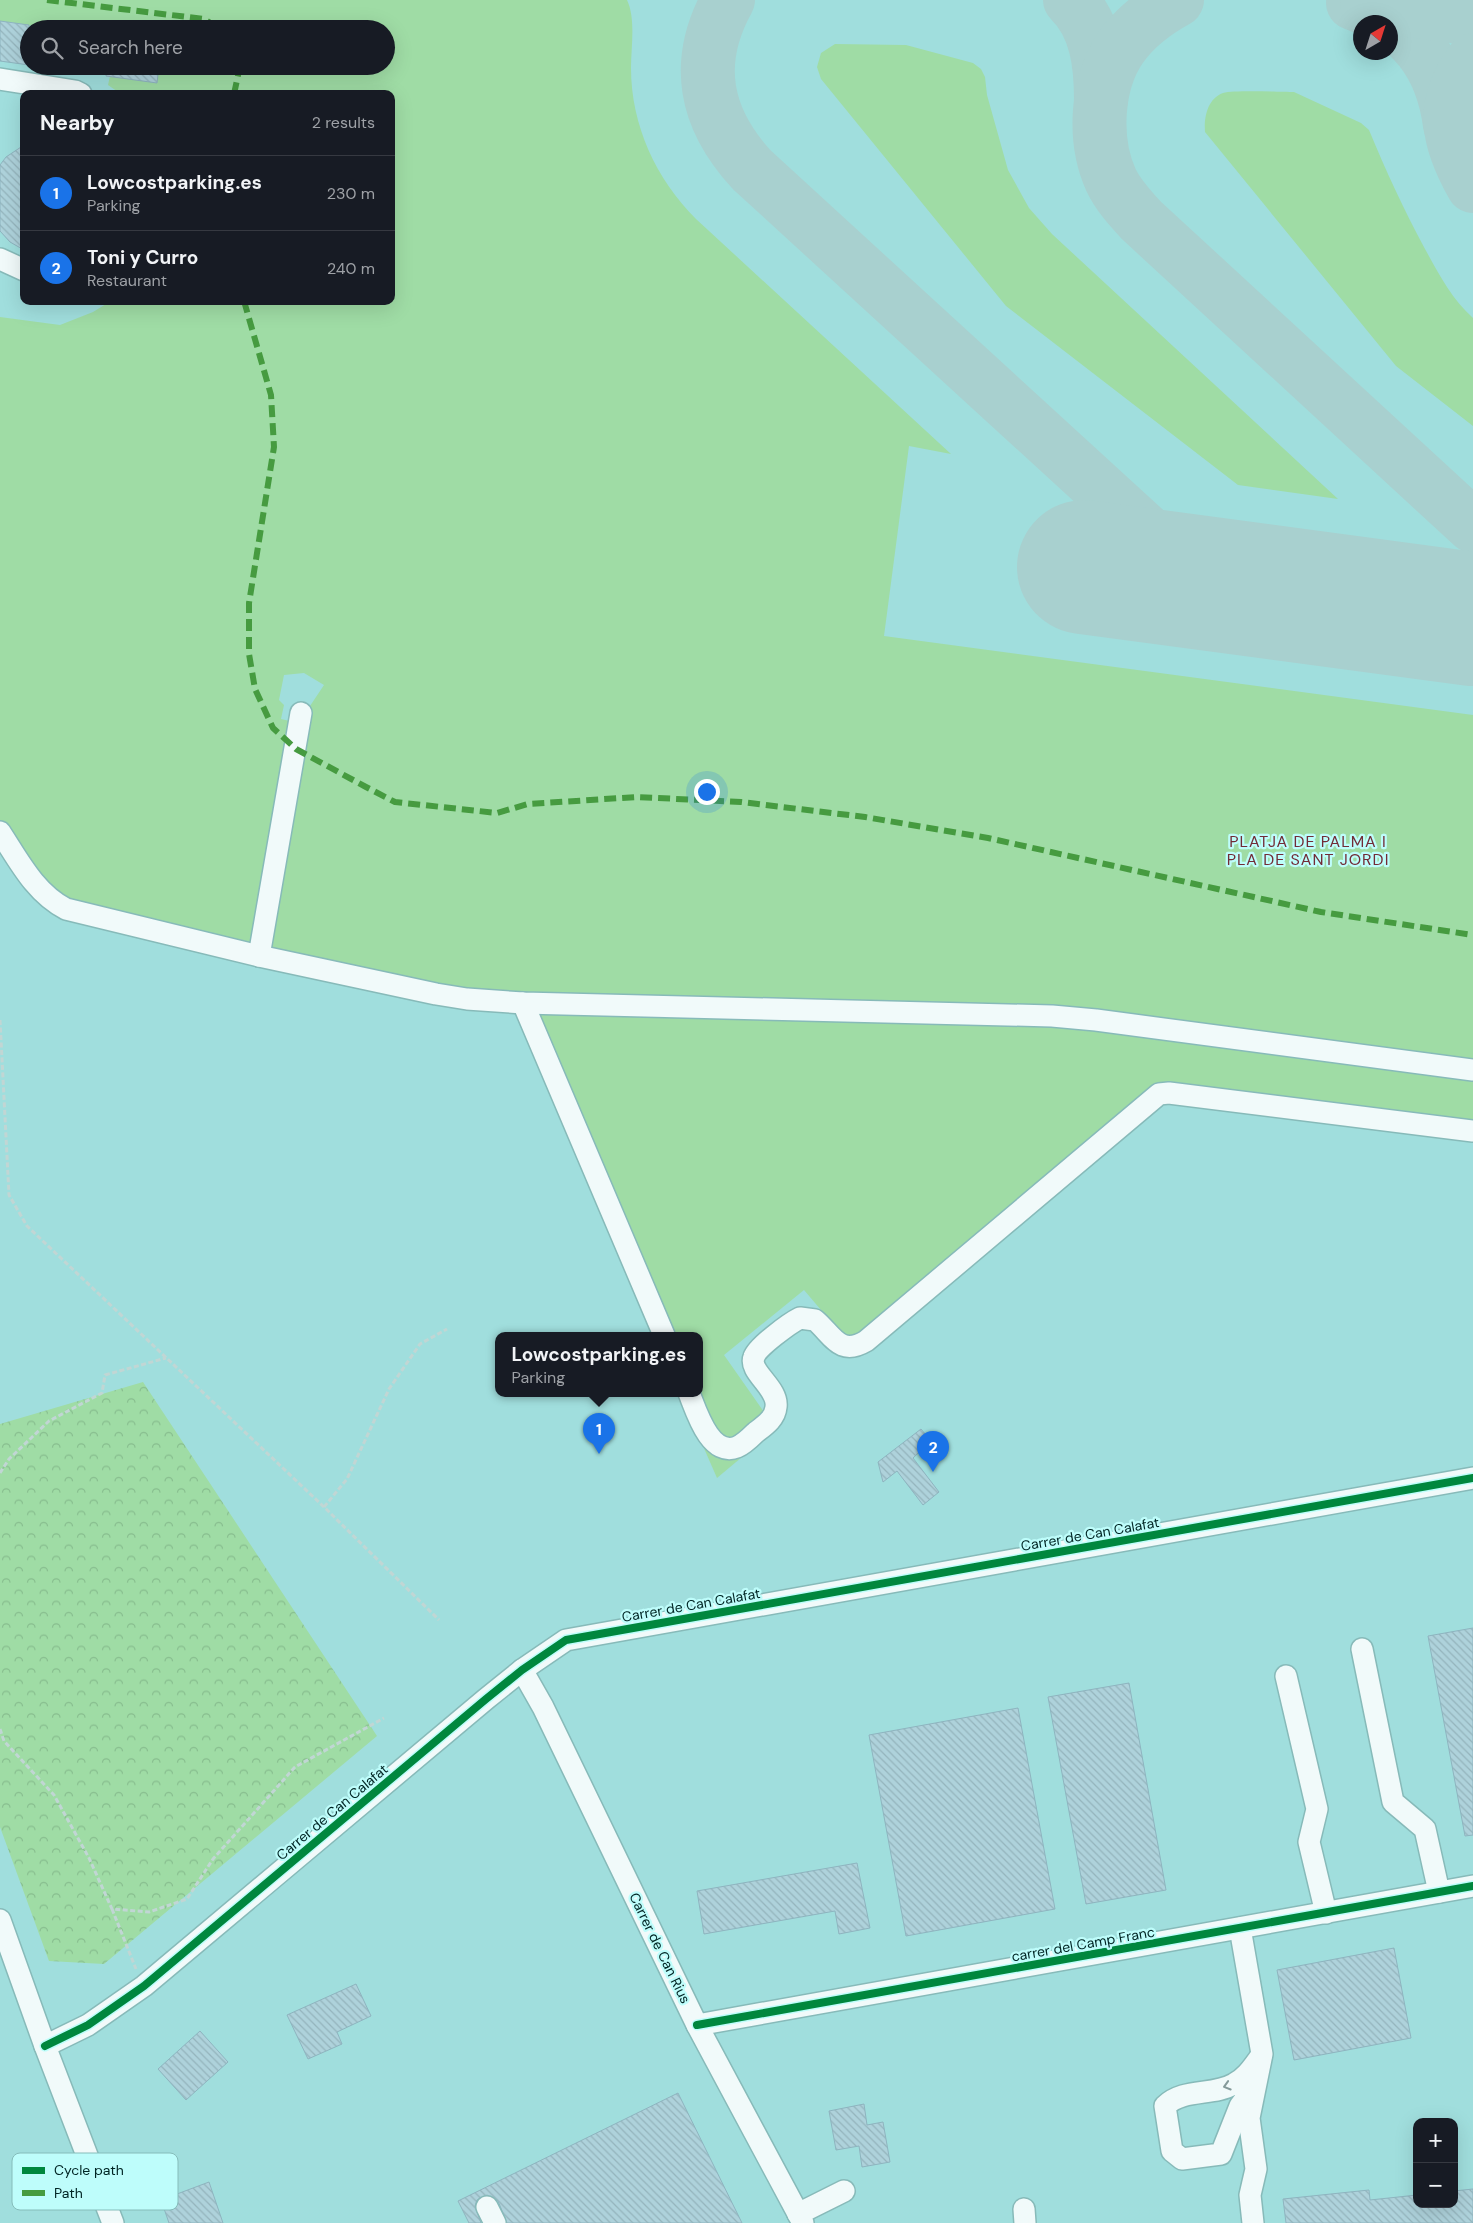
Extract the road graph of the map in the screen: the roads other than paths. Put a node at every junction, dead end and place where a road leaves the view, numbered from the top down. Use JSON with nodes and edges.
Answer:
{"nodes":[{"id":1,"x":0,"y":79,"type":"edge"},
{"id":2,"x":69,"y":90,"type":"edge"},
{"id":3,"x":0,"y":259,"type":"edge"},
{"id":4,"x":20,"y":268,"type":"edge"},
{"id":5,"x":301,"y":713,"type":"dead end"},
{"id":6,"x":0,"y":832,"type":"edge"},
{"id":7,"x":259,"y":956,"type":"junction"},
{"id":8,"x":523,"y":1003,"type":"junction"},
{"id":9,"x":1473,"y":1070,"type":"edge"},
{"id":10,"x":1473,"y":1132,"type":"edge"},
{"id":11,"x":663,"y":1332,"type":"edge"},
{"id":12,"x":690,"y":1397,"type":"edge"},
{"id":13,"x":1473,"y":1478,"type":"edge"},
{"id":14,"x":1362,"y":1649,"type":"dead end"},
{"id":15,"x":522,"y":1670,"type":"junction"},
{"id":16,"x":1286,"y":1676,"type":"dead end"},
{"id":17,"x":1473,"y":1886,"type":"edge"},
{"id":18,"x":1439,"y":1892,"type":"junction"},
{"id":19,"x":1326,"y":1913,"type":"junction"},
{"id":20,"x":0,"y":1920,"type":"edge"},
{"id":21,"x":1240,"y":1928,"type":"junction"},
{"id":22,"x":697,"y":2025,"type":"junction"},
{"id":23,"x":45,"y":2046,"type":"junction"},
{"id":24,"x":1262,"y":2054,"type":"junction"},
{"id":25,"x":1256,"y":2085,"type":"junction"},
{"id":26,"x":86,"y":2153,"type":"edge"},
{"id":27,"x":844,"y":2191,"type":"dead end"},
{"id":28,"x":108,"y":2210,"type":"edge"},
{"id":29,"x":801,"y":2219,"type":"edge"},
{"id":30,"x":113,"y":2223,"type":"edge"},
{"id":31,"x":1253,"y":2223,"type":"edge"}],
"edges":[{"from":1,"to":2,"type":"street"},
{"from":3,"to":4,"type":"street"},
{"from":5,"to":7,"type":"street"},
{"from":6,"to":7,"type":"street"},
{"from":7,"to":8,"type":"street"},
{"from":8,"to":9,"type":"street"},
{"from":8,"to":11,"type":"street"},
{"from":10,"to":12,"type":"street"},
{"from":13,"to":15,"type":"street","name":"Carrer de Can Calafat"},
{"from":14,"to":18,"type":"street"},
{"from":15,"to":22,"type":"street","name":"Carrer de Can Rius"},
{"from":15,"to":23,"type":"street","name":"Carrer de Can Calafat"},
{"from":16,"to":19,"type":"street"},
{"from":17,"to":18,"type":"street","name":"carrer del Camp Franc"},
{"from":18,"to":19,"type":"street","name":"carrer del Camp Franc"},
{"from":19,"to":21,"type":"street","name":"carrer del Camp Franc"},
{"from":20,"to":23,"type":"street"},
{"from":21,"to":22,"type":"street","name":"carrer del Camp Franc"},
{"from":21,"to":24,"type":"street"},
{"from":22,"to":29,"type":"street","name":"Carrer de Can Rius"},
{"from":23,"to":26,"type":"street"},
{"from":24,"to":25,"type":"street"},
{"from":24,"to":25,"type":"street","one_way":true},
{"from":25,"to":31,"type":"street"},
{"from":27,"to":29,"type":"street"},
{"from":28,"to":30,"type":"street"}]}
